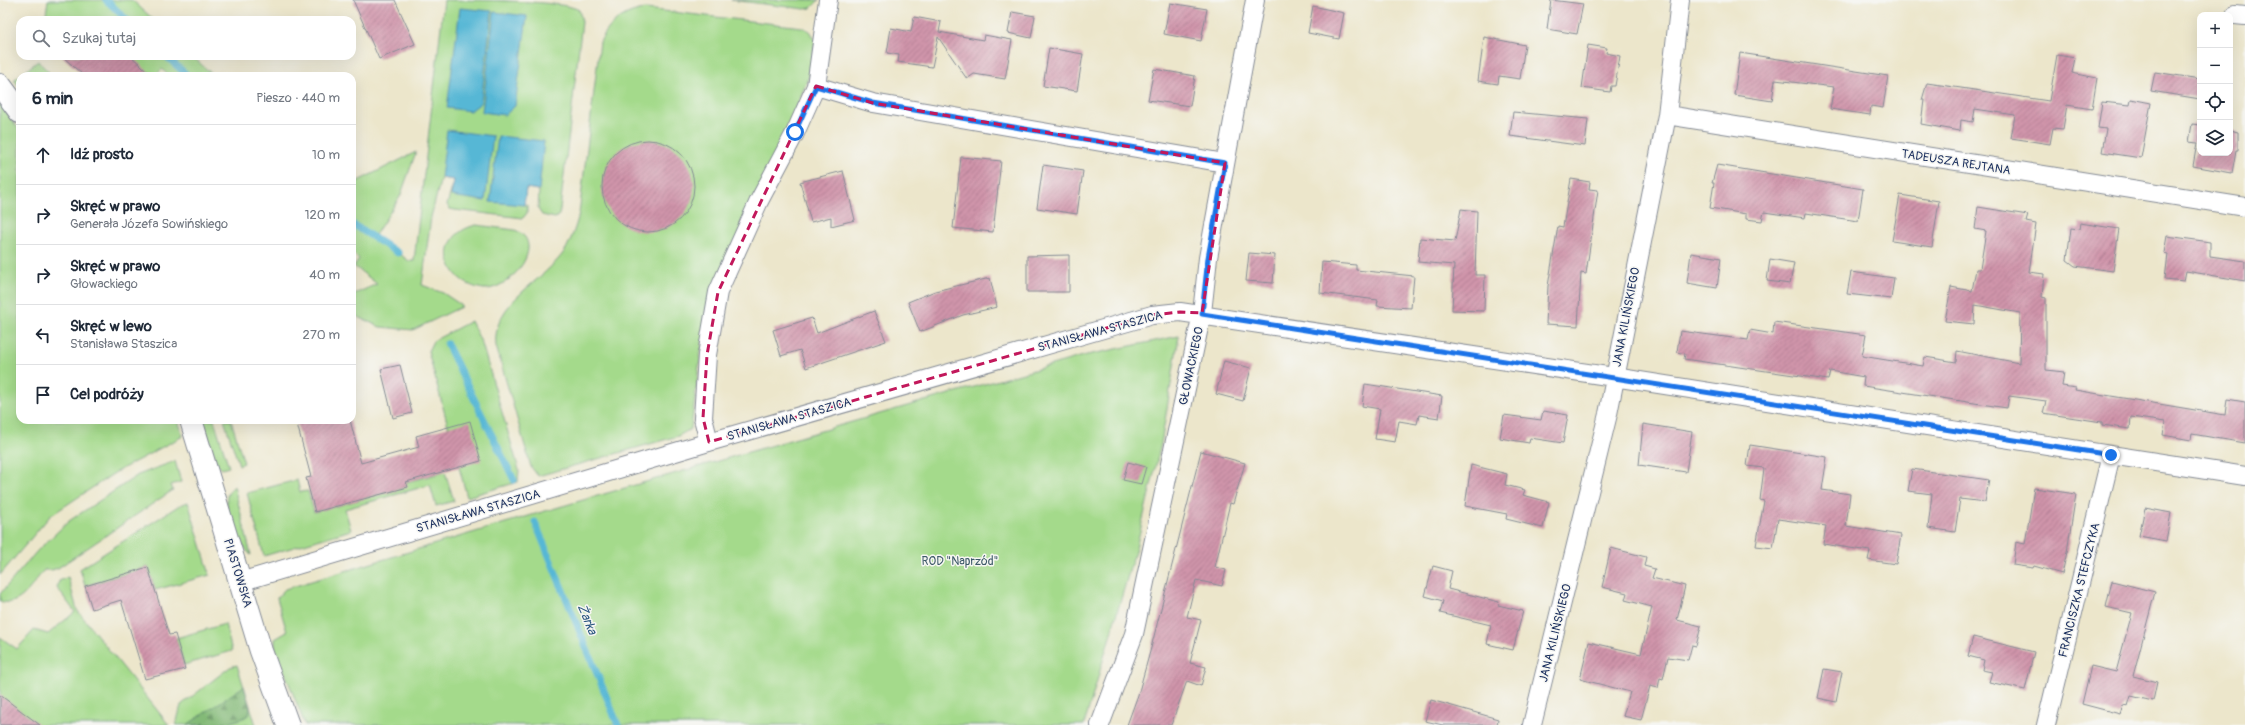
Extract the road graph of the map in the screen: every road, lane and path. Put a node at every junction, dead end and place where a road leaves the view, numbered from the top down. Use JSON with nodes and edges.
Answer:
{"nodes":[{"id":1,"x":828,"y":0,"type":"edge"},
{"id":2,"x":1255,"y":0,"type":"edge"},
{"id":3,"x":1680,"y":0,"type":"edge"},
{"id":4,"x":0,"y":84,"type":"edge"},
{"id":5,"x":816,"y":86,"type":"junction"},
{"id":6,"x":16,"y":106,"type":"edge"},
{"id":7,"x":1667,"y":115,"type":"junction"},
{"id":8,"x":1225,"y":163,"type":"junction"},
{"id":9,"x":2245,"y":207,"type":"edge"},
{"id":10,"x":1202,"y":314,"type":"junction"},
{"id":11,"x":1614,"y":377,"type":"junction"},
{"id":12,"x":192,"y":424,"type":"edge"},
{"id":13,"x":709,"y":442,"type":"junction"},
{"id":14,"x":2111,"y":455,"type":"junction"},
{"id":15,"x":2245,"y":476,"type":"edge"},
{"id":16,"x":240,"y":582,"type":"junction"},
{"id":17,"x":288,"y":725,"type":"edge"},
{"id":18,"x":1100,"y":725,"type":"edge"},
{"id":19,"x":1532,"y":725,"type":"edge"},
{"id":20,"x":2046,"y":725,"type":"edge"}],
"edges":[{"from":1,"to":5,"type":"street"},
{"from":2,"to":8,"type":"street","name":"GŁOWACKIEGO"},
{"from":3,"to":7,"type":"street","name":"JANA KILIŃSKIEGO"},
{"from":4,"to":6,"type":"street"},
{"from":5,"to":8,"type":"street"},
{"from":5,"to":13,"type":"street"},
{"from":7,"to":9,"type":"street","name":"TADEUSZA REJTANA"},
{"from":7,"to":11,"type":"street","name":"JANA KILIŃSKIEGO"},
{"from":8,"to":10,"type":"street","name":"GŁOWACKIEGO"},
{"from":10,"to":11,"type":"street","name":"STANISŁAWA STASZICA"},
{"from":10,"to":13,"type":"street","name":"STANISŁAWA STASZICA"},
{"from":10,"to":18,"type":"street","name":"GŁOWACKIEGO"},
{"from":11,"to":14,"type":"street","name":"STANISŁAWA STASZICA"},
{"from":11,"to":19,"type":"street","name":"JANA KILIŃSKIEGO"},
{"from":12,"to":16,"type":"street","name":"PIASTOWSKA"},
{"from":13,"to":16,"type":"street","name":"STANISŁAWA STASZICA"},
{"from":14,"to":15,"type":"street","name":"STANISŁAWA STASZICA"},
{"from":14,"to":20,"type":"street","name":"FRANCISZKA STEFCZYKA"},
{"from":16,"to":17,"type":"street","name":"PIASTOWSKA"}]}
